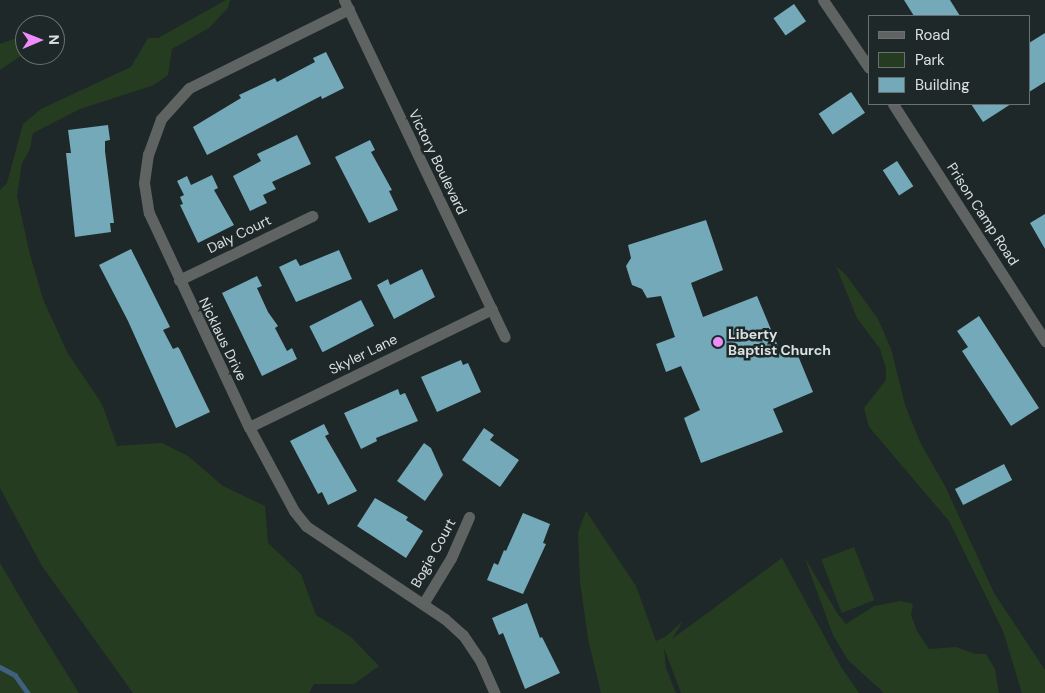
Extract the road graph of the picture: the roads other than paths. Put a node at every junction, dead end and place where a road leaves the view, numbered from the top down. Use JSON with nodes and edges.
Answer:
{"nodes":[{"id":1,"x":823,"y":0,"type":"edge"},
{"id":2,"x":347,"y":4,"type":"edge"},
{"id":3,"x":868,"y":67,"type":"edge"},
{"id":4,"x":894,"y":105,"type":"edge"},
{"id":5,"x":312,"y":216,"type":"dead end"},
{"id":6,"x":178,"y":280,"type":"junction"},
{"id":7,"x":492,"y":309,"type":"junction"},
{"id":8,"x":505,"y":336,"type":"dead end"},
{"id":9,"x":1045,"y":341,"type":"edge"},
{"id":10,"x":249,"y":426,"type":"junction"},
{"id":11,"x":469,"y":518,"type":"dead end"},
{"id":12,"x":423,"y":604,"type":"junction"},
{"id":13,"x":495,"y":693,"type":"edge"}],
"edges":[{"from":1,"to":3,"type":"street"},
{"from":2,"to":6,"type":"street","name":"Nicklaus Drive"},
{"from":2,"to":7,"type":"street","name":"Victory Boulevard"},
{"from":4,"to":9,"type":"street","name":"Prison Camp Road"},
{"from":5,"to":6,"type":"street","name":"Daly Court"},
{"from":6,"to":10,"type":"street","name":"Nicklaus Drive"},
{"from":7,"to":8,"type":"street","name":"Victory Boulevard"},
{"from":7,"to":10,"type":"street","name":"Skyler Lane"},
{"from":10,"to":12,"type":"street","name":"Nicklaus Drive"},
{"from":11,"to":12,"type":"street","name":"Bogie Court"},
{"from":12,"to":13,"type":"street","name":"Nicklaus Drive"}]}
